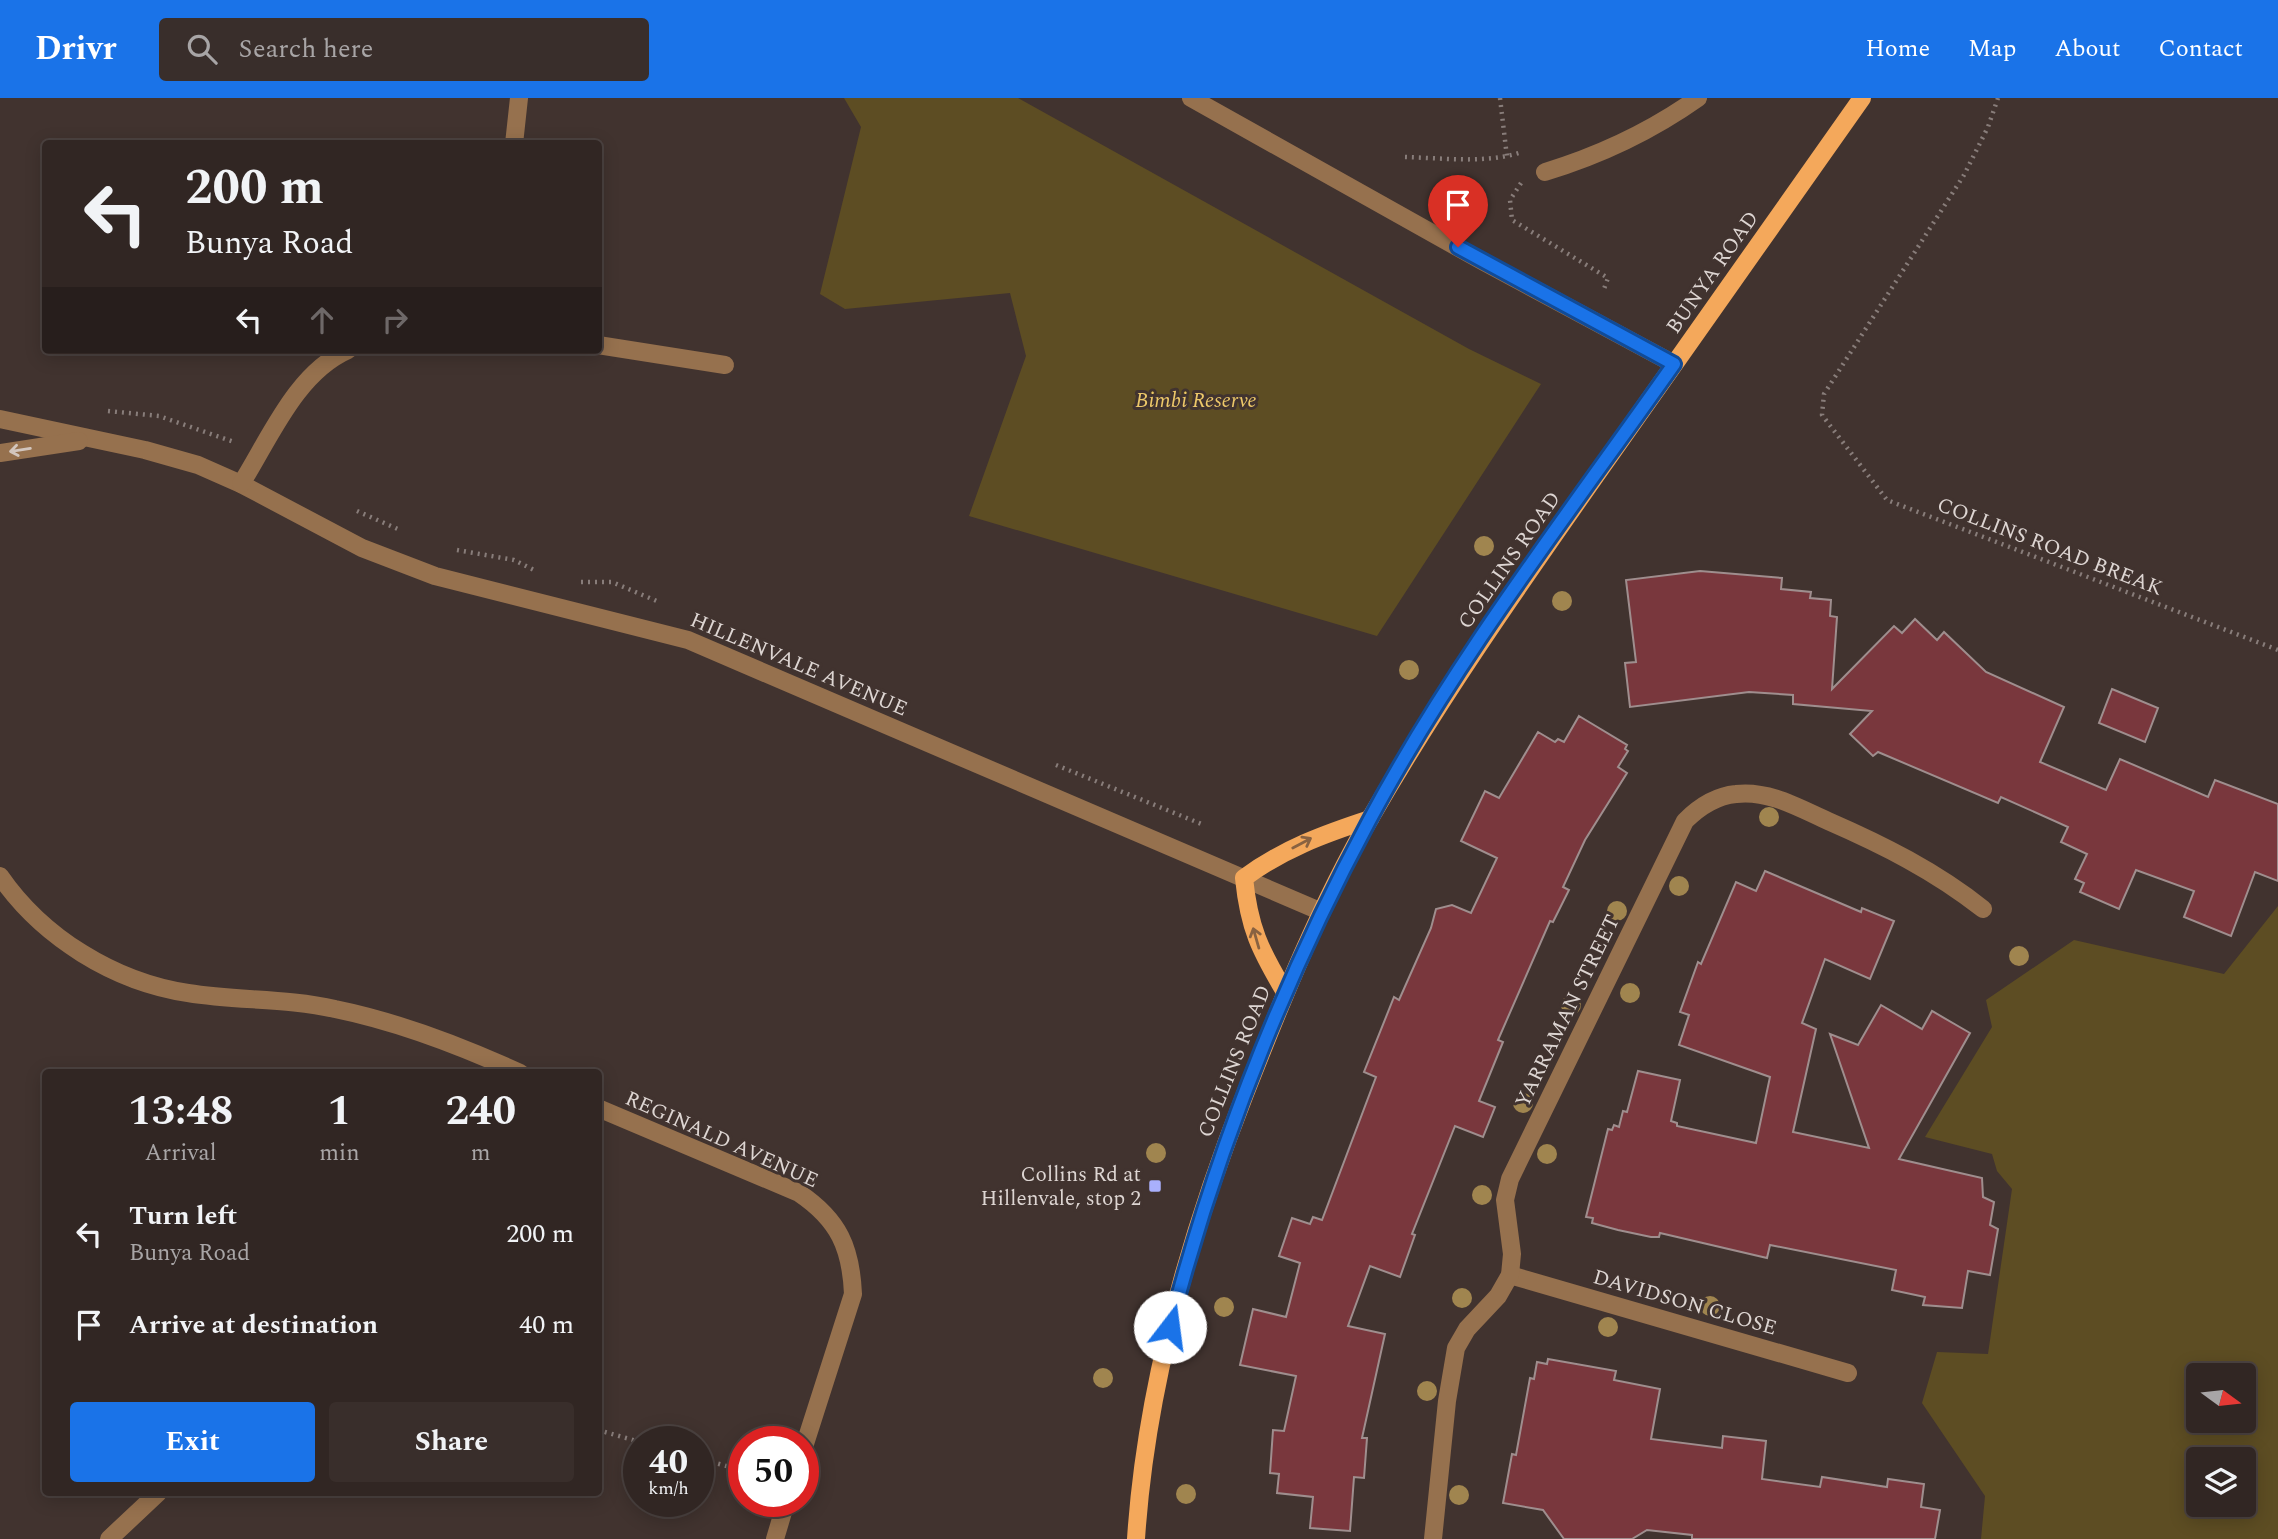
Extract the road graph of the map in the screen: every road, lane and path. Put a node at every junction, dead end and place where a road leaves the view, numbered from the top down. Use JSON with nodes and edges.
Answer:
{"nodes":[{"id":1,"x":519,"y":98,"type":"edge"},
{"id":2,"x":1191,"y":98,"type":"edge"},
{"id":3,"x":1500,"y":98,"type":"edge"},
{"id":4,"x":1698,"y":98,"type":"edge"},
{"id":5,"x":1862,"y":98,"type":"edge"},
{"id":6,"x":1998,"y":98,"type":"edge"},
{"id":7,"x":514,"y":140,"type":"edge"},
{"id":8,"x":1522,"y":152,"type":"dead end"},
{"id":9,"x":1405,"y":157,"type":"dead end"},
{"id":10,"x":1507,"y":158,"type":"junction"},
{"id":11,"x":1545,"y":172,"type":"dead end"},
{"id":12,"x":602,"y":346,"type":"edge"},
{"id":13,"x":340,"y":354,"type":"edge"},
{"id":14,"x":1674,"y":364,"type":"junction"},
{"id":15,"x":725,"y":365,"type":"dead end"},
{"id":16,"x":0,"y":419,"type":"edge"},
{"id":17,"x":89,"y":439,"type":"junction"},
{"id":18,"x":0,"y":453,"type":"edge"},
{"id":19,"x":241,"y":484,"type":"junction"},
{"id":20,"x":2278,"y":650,"type":"edge"},
{"id":21,"x":1370,"y":819,"type":"junction"},
{"id":22,"x":0,"y":876,"type":"edge"},
{"id":23,"x":1244,"y":878,"type":"junction"},
{"id":24,"x":1983,"y":909,"type":"dead end"},
{"id":25,"x":1322,"y":912,"type":"junction"},
{"id":26,"x":1285,"y":992,"type":"junction"},
{"id":27,"x":510,"y":1069,"type":"edge"},
{"id":28,"x":602,"y":1110,"type":"edge"},
{"id":29,"x":1510,"y":1275,"type":"junction"},
{"id":30,"x":1848,"y":1373,"type":"dead end"},
{"id":31,"x":811,"y":1426,"type":"edge"},
{"id":32,"x":602,"y":1431,"type":"edge"},
{"id":33,"x":623,"y":1437,"type":"edge"},
{"id":34,"x":155,"y":1496,"type":"edge"},
{"id":35,"x":782,"y":1517,"type":"edge"},
{"id":36,"x":109,"y":1539,"type":"edge"},
{"id":37,"x":775,"y":1539,"type":"edge"},
{"id":38,"x":1136,"y":1539,"type":"edge"},
{"id":39,"x":1433,"y":1539,"type":"edge"}],
"edges":[{"from":1,"to":7,"type":"street"},
{"from":2,"to":14,"type":"street","name":"BUNYA ROAD"},
{"from":3,"to":10,"type":"path"},
{"from":4,"to":11,"type":"street"},
{"from":5,"to":14,"type":"main road","name":"BUNYA ROAD"},
{"from":6,"to":20,"type":"path","name":"COLLINS ROAD BREAK"},
{"from":8,"to":10,"type":"path"},
{"from":9,"to":10,"type":"path"},
{"from":12,"to":15,"type":"street"},
{"from":13,"to":19,"type":"street"},
{"from":14,"to":21,"type":"main road","name":"COLLINS ROAD"},
{"from":16,"to":17,"type":"street","name":"HILLENVALE AVENUE"},
{"from":17,"to":18,"type":"street","name":"HILLENVALE AVENUE","one_way":true},
{"from":17,"to":19,"type":"street","name":"HILLENVALE AVENUE"},
{"from":19,"to":23,"type":"street","name":"HILLENVALE AVENUE"},
{"from":23,"to":21,"type":"main road","one_way":true},
{"from":21,"to":25,"type":"main road","name":"COLLINS ROAD"},
{"from":22,"to":27,"type":"street"},
{"from":23,"to":25,"type":"street","name":"HILLENVALE AVENUE"},
{"from":26,"to":23,"type":"main road","one_way":true},
{"from":24,"to":29,"type":"street","name":"YARRAMAN STREET"},
{"from":25,"to":26,"type":"main road","name":"COLLINS ROAD"},
{"from":26,"to":38,"type":"main road","name":"COLLINS ROAD"},
{"from":28,"to":31,"type":"street","name":"REGINALD AVENUE"},
{"from":29,"to":30,"type":"street","name":"DAVIDSON CLOSE"},
{"from":29,"to":39,"type":"street"},
{"from":32,"to":33,"type":"path"},
{"from":34,"to":36,"type":"street"},
{"from":35,"to":37,"type":"street"}]}
